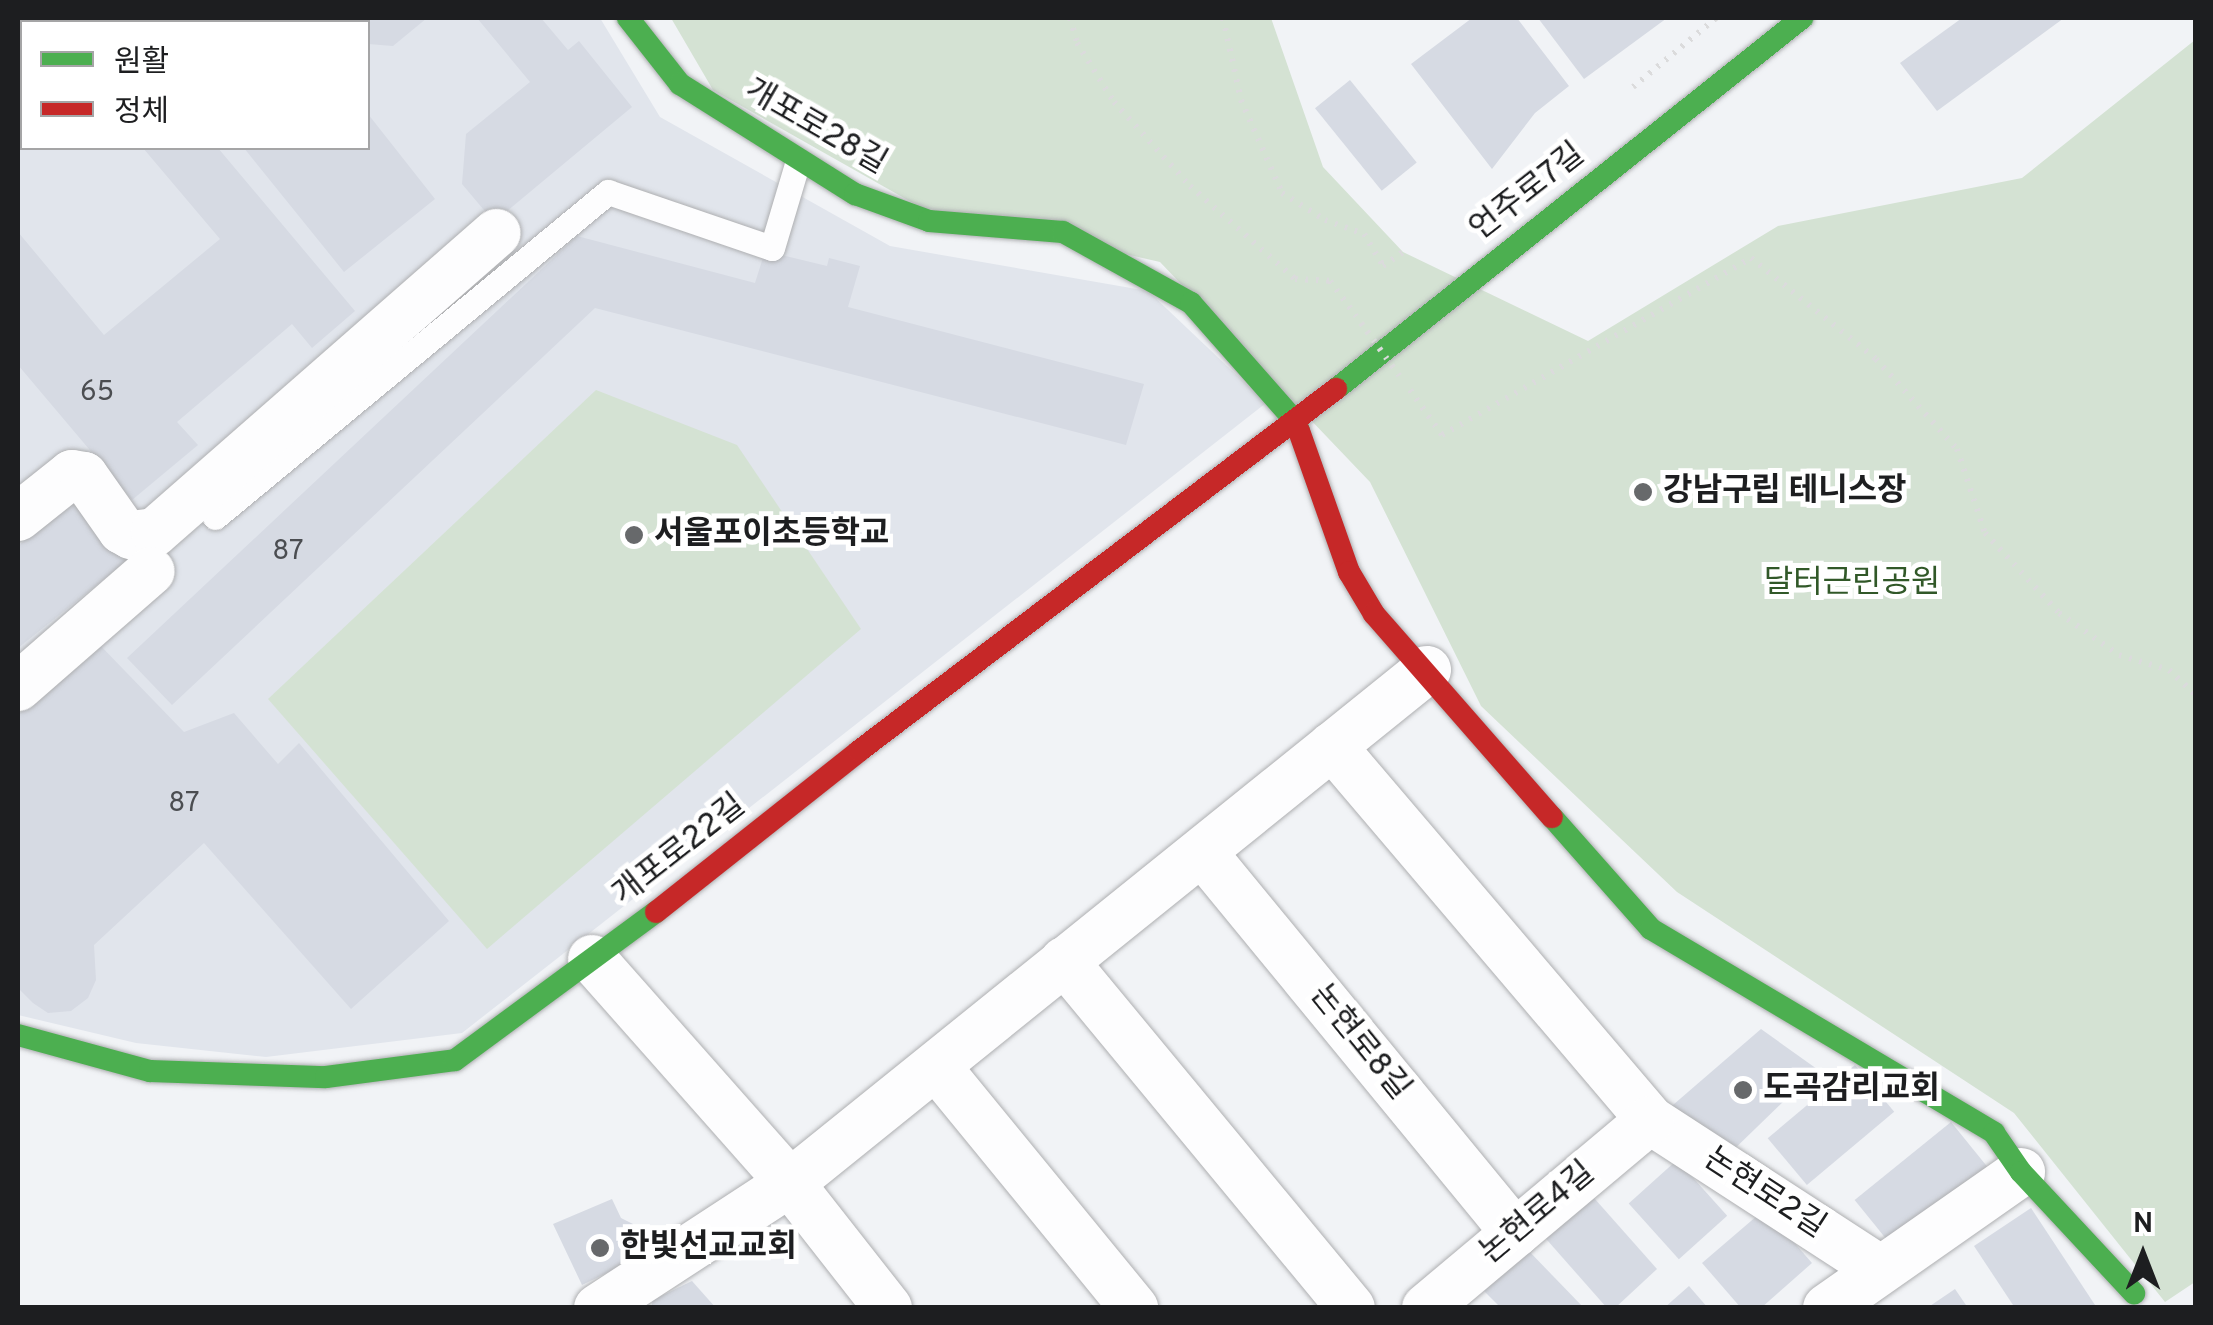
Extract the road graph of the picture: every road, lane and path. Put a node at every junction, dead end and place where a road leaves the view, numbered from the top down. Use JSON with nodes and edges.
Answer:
{"nodes":[{"id":1,"x":628,"y":18,"type":"edge"},
{"id":2,"x":1070,"y":18,"type":"edge"},
{"id":3,"x":1224,"y":18,"type":"edge"},
{"id":4,"x":1716,"y":18,"type":"edge"},
{"id":5,"x":1802,"y":18,"type":"edge"},
{"id":6,"x":1626,"y":92,"type":"dead end"},
{"id":7,"x":798,"y":161,"type":"junction"},
{"id":8,"x":496,"y":233,"type":"dead end"},
{"id":9,"x":1404,"y":252,"type":"dead end"},
{"id":10,"x":1295,"y":421,"type":"junction"},
{"id":11,"x":18,"y":517,"type":"edge"},
{"id":12,"x":216,"y":517,"type":"dead end"},
{"id":13,"x":150,"y":571,"type":"dead end"},
{"id":14,"x":1426,"y":670,"type":"junction"},
{"id":15,"x":18,"y":687,"type":"edge"},
{"id":16,"x":2196,"y":695,"type":"edge"},
{"id":17,"x":1332,"y":746,"type":"junction"},
{"id":18,"x":1203,"y":854,"type":"junction"},
{"id":19,"x":592,"y":959,"type":"junction"},
{"id":20,"x":1064,"y":960,"type":"junction"},
{"id":21,"x":37,"y":1035,"type":"edge"},
{"id":22,"x":936,"y":1066,"type":"junction"},
{"id":23,"x":1650,"y":1120,"type":"junction"},
{"id":24,"x":2020,"y":1172,"type":"junction"},
{"id":25,"x":790,"y":1184,"type":"junction"},
{"id":26,"x":1515,"y":1233,"type":"junction"},
{"id":27,"x":1878,"y":1268,"type":"junction"},
{"id":28,"x":2134,"y":1293,"type":"dead end"},
{"id":29,"x":602,"y":1307,"type":"edge"},
{"id":30,"x":888,"y":1308,"type":"edge"},
{"id":31,"x":1134,"y":1308,"type":"edge"},
{"id":32,"x":1350,"y":1308,"type":"edge"},
{"id":33,"x":1426,"y":1308,"type":"edge"},
{"id":34,"x":1827,"y":1308,"type":"edge"}],
"edges":[{"from":1,"to":7,"type":"street","name":"개포로28길"},
{"from":2,"to":16,"type":"path","bridge":true},
{"from":3,"to":9,"type":"path"},
{"from":4,"to":6,"type":"path"},
{"from":5,"to":10,"type":"street","name":"언주로7길"},
{"from":7,"to":10,"type":"street","name":"개포로28길"},
{"from":7,"to":12,"type":"lane"},
{"from":8,"to":11,"type":"street"},
{"from":10,"to":14,"type":"street"},
{"from":10,"to":19,"type":"street","name":"개포로22길"},
{"from":13,"to":15,"type":"street"},
{"from":14,"to":17,"type":"street"},
{"from":14,"to":24,"type":"street"},
{"from":17,"to":18,"type":"street"},
{"from":17,"to":23,"type":"street"},
{"from":18,"to":20,"type":"street"},
{"from":18,"to":26,"type":"street","name":"논현로8길"},
{"from":19,"to":21,"type":"street","name":"개포로22길"},
{"from":19,"to":25,"type":"street"},
{"from":20,"to":22,"type":"street"},
{"from":20,"to":32,"type":"street"},
{"from":22,"to":25,"type":"street"},
{"from":22,"to":31,"type":"street"},
{"from":23,"to":26,"type":"street","name":"논현로4길"},
{"from":23,"to":27,"type":"street","name":"논현로2길"},
{"from":24,"to":27,"type":"street"},
{"from":24,"to":28,"type":"street"},
{"from":25,"to":29,"type":"street"},
{"from":25,"to":30,"type":"street"},
{"from":26,"to":33,"type":"street","name":"논현로4길"},
{"from":27,"to":34,"type":"street"}]}
